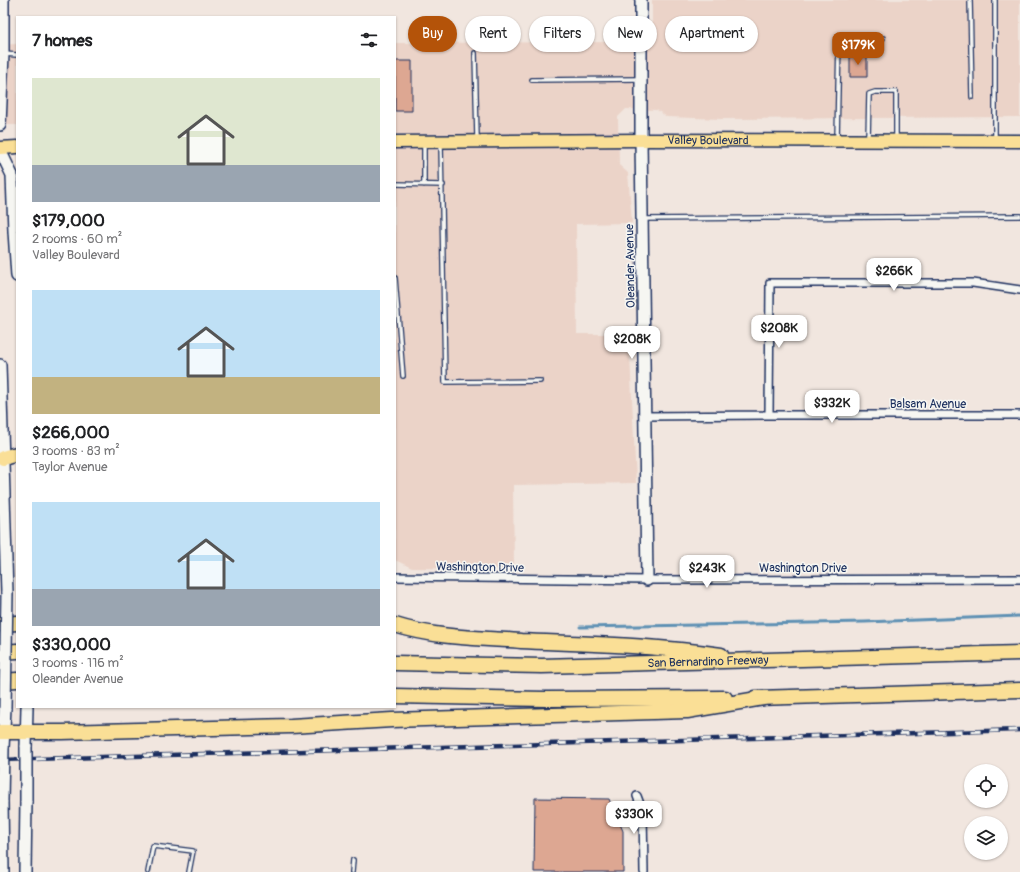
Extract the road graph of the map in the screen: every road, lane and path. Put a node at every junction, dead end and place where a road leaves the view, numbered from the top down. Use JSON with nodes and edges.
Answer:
{"nodes":[{"id":1,"x":642,"y":0,"type":"edge"},
{"id":2,"x":970,"y":0,"type":"edge"},
{"id":3,"x":995,"y":0,"type":"edge"},
{"id":4,"x":2,"y":6,"type":"edge"},
{"id":5,"x":883,"y":38,"type":"dead end"},
{"id":6,"x":475,"y":53,"type":"dead end"},
{"id":7,"x":1,"y":54,"type":"edge"},
{"id":8,"x":16,"y":55,"type":"edge"},
{"id":9,"x":641,"y":79,"type":"junction"},
{"id":10,"x":532,"y":80,"type":"dead end"},
{"id":11,"x":972,"y":97,"type":"dead end"},
{"id":12,"x":0,"y":125,"type":"edge"},
{"id":13,"x":641,"y":140,"type":"junction"},
{"id":14,"x":837,"y":140,"type":"junction"},
{"id":15,"x":868,"y":140,"type":"junction"},
{"id":16,"x":896,"y":141,"type":"junction"},
{"id":17,"x":995,"y":141,"type":"junction"},
{"id":18,"x":1020,"y":141,"type":"edge"},
{"id":19,"x":396,"y":142,"type":"edge"},
{"id":20,"x":424,"y":142,"type":"junction"},
{"id":21,"x":441,"y":142,"type":"junction"},
{"id":22,"x":477,"y":142,"type":"junction"},
{"id":23,"x":16,"y":147,"type":"edge"},
{"id":24,"x":0,"y":149,"type":"edge"},
{"id":25,"x":396,"y":184,"type":"edge"},
{"id":26,"x":424,"y":185,"type":"junction"},
{"id":27,"x":443,"y":185,"type":"junction"},
{"id":28,"x":1020,"y":216,"type":"edge"},
{"id":29,"x":642,"y":219,"type":"junction"},
{"id":30,"x":15,"y":231,"type":"edge"},
{"id":31,"x":16,"y":254,"type":"edge"},
{"id":32,"x":396,"y":290,"type":"edge"},
{"id":33,"x":1020,"y":290,"type":"edge"},
{"id":34,"x":0,"y":365,"type":"edge"},
{"id":35,"x":403,"y":376,"type":"dead end"},
{"id":36,"x":540,"y":381,"type":"dead end"},
{"id":37,"x":769,"y":415,"type":"junction"},
{"id":38,"x":1020,"y":415,"type":"edge"},
{"id":39,"x":644,"y":416,"type":"junction"},
{"id":40,"x":16,"y":454,"type":"edge"},
{"id":41,"x":3,"y":458,"type":"junction"},
{"id":42,"x":396,"y":577,"type":"edge"},
{"id":43,"x":1020,"y":579,"type":"edge"},
{"id":44,"x":647,"y":580,"type":"junction"},
{"id":45,"x":16,"y":623,"type":"edge"},
{"id":46,"x":0,"y":624,"type":"edge"},
{"id":47,"x":396,"y":625,"type":"edge"},
{"id":48,"x":16,"y":651,"type":"edge"},
{"id":49,"x":0,"y":652,"type":"edge"},
{"id":50,"x":1020,"y":653,"type":"edge"},
{"id":51,"x":761,"y":660,"type":"junction"},
{"id":52,"x":396,"y":663,"type":"edge"},
{"id":53,"x":16,"y":680,"type":"edge"},
{"id":54,"x":0,"y":681,"type":"edge"},
{"id":55,"x":1020,"y":690,"type":"edge"},
{"id":56,"x":396,"y":696,"type":"edge"},
{"id":57,"x":763,"y":698,"type":"junction"},
{"id":58,"x":27,"y":708,"type":"edge"},
{"id":59,"x":2,"y":732,"type":"edge"},
{"id":60,"x":27,"y":732,"type":"junction"},
{"id":61,"x":637,"y":796,"type":"dead end"},
{"id":62,"x":353,"y":860,"type":"dead end"},
{"id":63,"x":3,"y":872,"type":"edge"},
{"id":64,"x":25,"y":872,"type":"edge"},
{"id":65,"x":148,"y":872,"type":"edge"},
{"id":66,"x":189,"y":872,"type":"edge"},
{"id":67,"x":352,"y":872,"type":"edge"},
{"id":68,"x":644,"y":872,"type":"edge"}],
"edges":[{"from":1,"to":9,"type":"main road","name":"Oleander Avenue"},
{"from":2,"to":11,"type":"lane"},
{"from":3,"to":17,"type":"lane"},
{"from":4,"to":7,"type":"main road"},
{"from":5,"to":14,"type":"lane"},
{"from":6,"to":22,"type":"lane"},
{"from":7,"to":8,"type":"lane"},
{"from":7,"to":12,"type":"main road"},
{"from":9,"to":10,"type":"lane"},
{"from":9,"to":13,"type":"main road","name":"Oleander Avenue"},
{"from":13,"to":14,"type":"main road","name":"Valley Boulevard"},
{"from":13,"to":22,"type":"main road","name":"Valley Boulevard"},
{"from":13,"to":29,"type":"main road","name":"Oleander Avenue"},
{"from":14,"to":15,"type":"main road","name":"Valley Boulevard"},
{"from":15,"to":16,"type":"main road","name":"Valley Boulevard"},
{"from":15,"to":16,"type":"lane"},
{"from":16,"to":17,"type":"main road","name":"Valley Boulevard"},
{"from":17,"to":18,"type":"main road","name":"Valley Boulevard"},
{"from":19,"to":20,"type":"main road","name":"Valley Boulevard"},
{"from":20,"to":21,"type":"main road","name":"Valley Boulevard"},
{"from":20,"to":26,"type":"lane"},
{"from":21,"to":22,"type":"main road","name":"Valley Boulevard"},
{"from":21,"to":27,"type":"lane"},
{"from":23,"to":24,"type":"main road"},
{"from":24,"to":30,"type":"main road"},
{"from":25,"to":26,"type":"lane"},
{"from":26,"to":27,"type":"lane"},
{"from":27,"to":36,"type":"lane"},
{"from":28,"to":29,"type":"lane"},
{"from":29,"to":39,"type":"main road","name":"Oleander Avenue"},
{"from":30,"to":31,"type":"main road"},
{"from":32,"to":35,"type":"lane"},
{"from":33,"to":37,"type":"street"},
{"from":34,"to":41,"type":"main road"},
{"from":37,"to":38,"type":"street","name":"Balsam Avenue"},
{"from":37,"to":39,"type":"street","name":"Balsam Avenue"},
{"from":39,"to":44,"type":"main road","name":"Oleander Avenue"},
{"from":40,"to":41,"type":"highway"},
{"from":41,"to":59,"type":"main road","bridge":true},
{"from":42,"to":44,"type":"street","name":"Washington Drive"},
{"from":43,"to":44,"type":"street","name":"Washington Drive"},
{"from":45,"to":46,"type":"highway"},
{"from":47,"to":51,"type":"highway"},
{"from":48,"to":49,"type":"highway"},
{"from":50,"to":51,"type":"highway","name":"San Bernardino Freeway"},
{"from":51,"to":52,"type":"highway","name":"San Bernardino Freeway"},
{"from":53,"to":54,"type":"highway"},
{"from":55,"to":57,"type":"highway"},
{"from":56,"to":57,"type":"highway"},
{"from":57,"to":60,"type":"highway"},
{"from":58,"to":60,"type":"main road"},
{"from":59,"to":60,"type":"highway"},
{"from":59,"to":63,"type":"main road","bridge":true},
{"from":60,"to":64,"type":"main road","bridge":true},
{"from":61,"to":68,"type":"street"},
{"from":62,"to":67,"type":"lane"},
{"from":65,"to":66,"type":"lane"}]}
